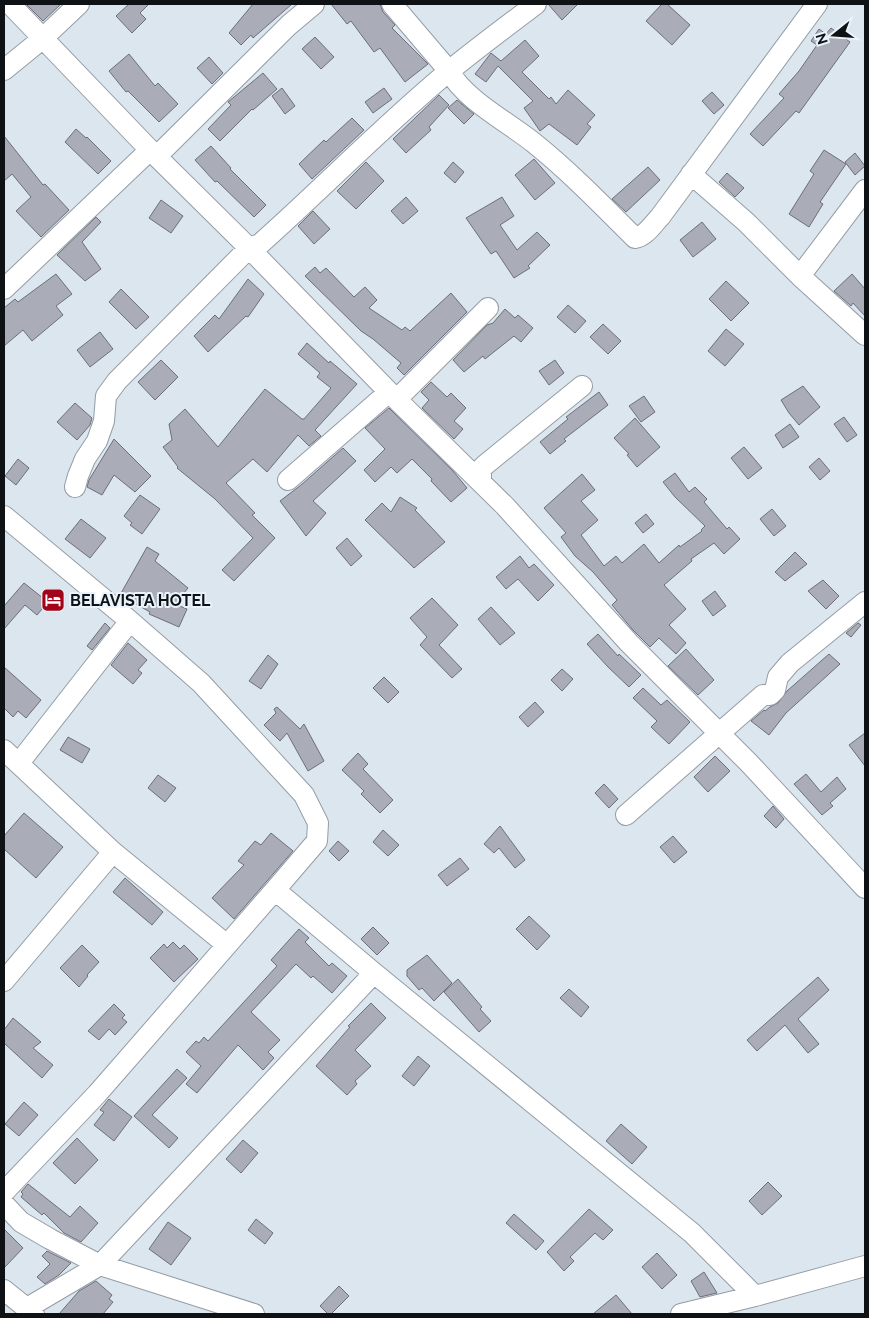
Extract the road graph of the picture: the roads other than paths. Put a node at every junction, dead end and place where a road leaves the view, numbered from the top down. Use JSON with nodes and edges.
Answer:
{"nodes":[{"id":1,"x":10,"y":4,"type":"edge"},
{"id":2,"x":79,"y":4,"type":"edge"},
{"id":3,"x":314,"y":4,"type":"edge"},
{"id":4,"x":392,"y":4,"type":"edge"},
{"id":5,"x":536,"y":4,"type":"edge"},
{"id":6,"x":817,"y":4,"type":"edge"},
{"id":7,"x":42,"y":39,"type":"junction"},
{"id":8,"x":4,"y":70,"type":"edge"},
{"id":9,"x":449,"y":71,"type":"junction"},
{"id":10,"x":154,"y":153,"type":"junction"},
{"id":11,"x":691,"y":174,"type":"junction"},
{"id":12,"x":865,"y":190,"type":"edge"},
{"id":13,"x":249,"y":248,"type":"junction"},
{"id":14,"x":800,"y":276,"type":"junction"},
{"id":15,"x":4,"y":289,"type":"edge"},
{"id":16,"x":488,"y":308,"type":"dead end"},
{"id":17,"x":865,"y":335,"type":"edge"},
{"id":18,"x":582,"y":386,"type":"dead end"},
{"id":19,"x":393,"y":395,"type":"junction"},
{"id":20,"x":288,"y":480,"type":"dead end"},
{"id":21,"x":481,"y":482,"type":"junction"},
{"id":22,"x":75,"y":487,"type":"dead end"},
{"id":23,"x":4,"y":516,"type":"edge"},
{"id":24,"x":865,"y":602,"type":"edge"},
{"id":25,"x":130,"y":621,"type":"junction"},
{"id":26,"x":719,"y":734,"type":"junction"},
{"id":27,"x":4,"y":750,"type":"edge"},
{"id":28,"x":20,"y":763,"type":"junction"},
{"id":29,"x":626,"y":815,"type":"dead end"},
{"id":30,"x":112,"y":852,"type":"junction"},
{"id":31,"x":865,"y":888,"type":"edge"},
{"id":32,"x":275,"y":890,"type":"junction"},
{"id":33,"x":227,"y":945,"type":"junction"},
{"id":34,"x":374,"y":973,"type":"junction"},
{"id":35,"x":4,"y":981,"type":"edge"},
{"id":36,"x":4,"y":1192,"type":"edge"},
{"id":37,"x":4,"y":1204,"type":"edge"},
{"id":38,"x":100,"y":1264,"type":"junction"},
{"id":39,"x":865,"y":1266,"type":"edge"},
{"id":40,"x":4,"y":1290,"type":"edge"},
{"id":41,"x":756,"y":1296,"type":"junction"},
{"id":42,"x":30,"y":1311,"type":"edge"},
{"id":43,"x":254,"y":1314,"type":"edge"},
{"id":44,"x":681,"y":1314,"type":"edge"}],
"edges":[{"from":1,"to":7,"type":"street"},
{"from":2,"to":7,"type":"street"},
{"from":3,"to":10,"type":"street"},
{"from":4,"to":9,"type":"street"},
{"from":5,"to":9,"type":"street"},
{"from":6,"to":11,"type":"street"},
{"from":7,"to":8,"type":"street"},
{"from":7,"to":10,"type":"street"},
{"from":9,"to":11,"type":"street"},
{"from":9,"to":13,"type":"street"},
{"from":10,"to":13,"type":"street"},
{"from":10,"to":15,"type":"street"},
{"from":11,"to":14,"type":"street"},
{"from":12,"to":14,"type":"street"},
{"from":13,"to":19,"type":"street"},
{"from":13,"to":22,"type":"street"},
{"from":14,"to":17,"type":"street"},
{"from":16,"to":19,"type":"street"},
{"from":18,"to":21,"type":"street"},
{"from":19,"to":20,"type":"street"},
{"from":19,"to":21,"type":"street"},
{"from":21,"to":26,"type":"street"},
{"from":23,"to":25,"type":"street"},
{"from":24,"to":26,"type":"street"},
{"from":25,"to":28,"type":"street"},
{"from":25,"to":32,"type":"street"},
{"from":26,"to":29,"type":"street"},
{"from":26,"to":31,"type":"street"},
{"from":27,"to":28,"type":"street"},
{"from":28,"to":30,"type":"street"},
{"from":30,"to":33,"type":"street"},
{"from":30,"to":35,"type":"street"},
{"from":32,"to":33,"type":"street"},
{"from":32,"to":34,"type":"street"},
{"from":33,"to":36,"type":"street"},
{"from":34,"to":38,"type":"street"},
{"from":34,"to":41,"type":"street"},
{"from":37,"to":38,"type":"street"},
{"from":38,"to":42,"type":"street"},
{"from":38,"to":43,"type":"street"},
{"from":39,"to":41,"type":"street"},
{"from":40,"to":42,"type":"street"},
{"from":41,"to":44,"type":"street"}]}
